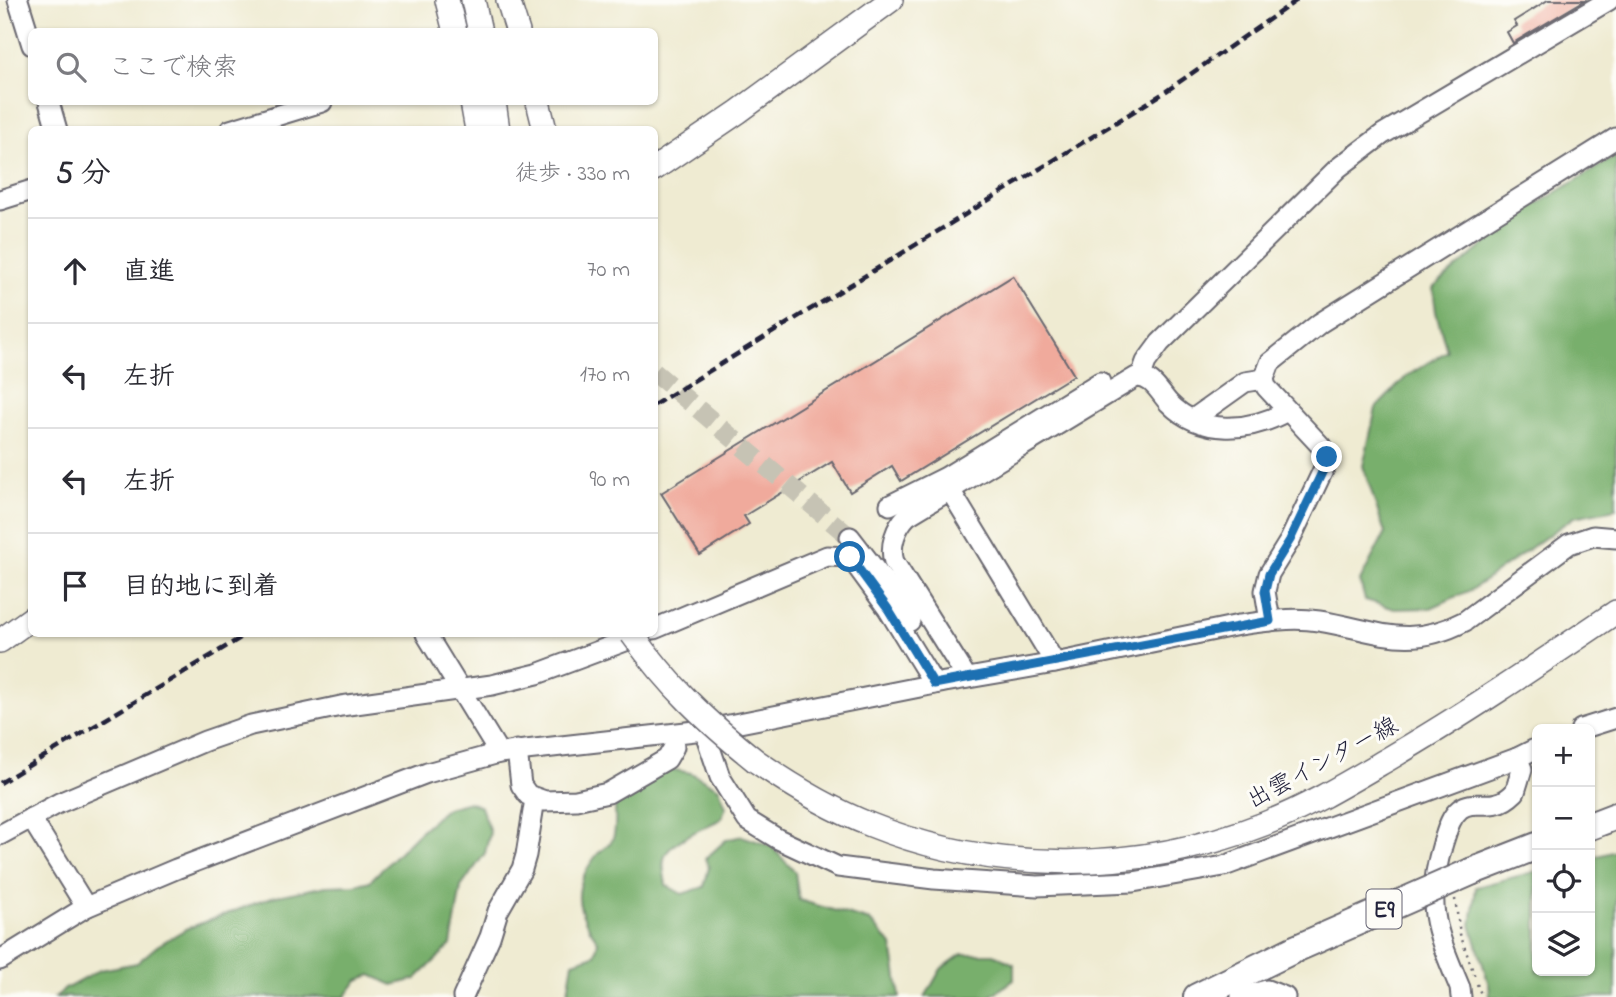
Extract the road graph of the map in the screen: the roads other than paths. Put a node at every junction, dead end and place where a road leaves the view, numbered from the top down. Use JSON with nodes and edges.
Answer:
{"nodes":[{"id":1,"x":18,"y":0,"type":"edge"},
{"id":2,"x":447,"y":0,"type":"edge"},
{"id":3,"x":473,"y":0,"type":"edge"},
{"id":4,"x":508,"y":0,"type":"edge"},
{"id":5,"x":891,"y":0,"type":"edge"},
{"id":6,"x":1609,"y":0,"type":"edge"},
{"id":7,"x":454,"y":28,"type":"edge"},
{"id":8,"x":479,"y":28,"type":"edge"},
{"id":9,"x":517,"y":28,"type":"edge"},
{"id":10,"x":28,"y":32,"type":"edge"},
{"id":11,"x":50,"y":105,"type":"edge"},
{"id":12,"x":312,"y":105,"type":"edge"},
{"id":13,"x":473,"y":105,"type":"edge"},
{"id":14,"x":494,"y":105,"type":"edge"},
{"id":15,"x":539,"y":105,"type":"edge"},
{"id":16,"x":56,"y":126,"type":"edge"},
{"id":17,"x":243,"y":126,"type":"edge"},
{"id":18,"x":476,"y":126,"type":"edge"},
{"id":19,"x":497,"y":126,"type":"edge"},
{"id":20,"x":544,"y":126,"type":"edge"},
{"id":21,"x":1616,"y":138,"type":"edge"},
{"id":22,"x":658,"y":166,"type":"edge"},
{"id":23,"x":28,"y":191,"type":"edge"},
{"id":24,"x":0,"y":200,"type":"edge"},
{"id":25,"x":1143,"y":369,"type":"junction"},
{"id":26,"x":1264,"y":379,"type":"junction"},
{"id":27,"x":1287,"y":411,"type":"junction"},
{"id":28,"x":1193,"y":419,"type":"junction"},
{"id":29,"x":950,"y":490,"type":"junction"},
{"id":30,"x":890,"y":505,"type":"dead end"},
{"id":31,"x":850,"y":537,"type":"tunnel mouth"},
{"id":32,"x":1616,"y":538,"type":"edge"},
{"id":33,"x":1616,"y":612,"type":"edge"},
{"id":34,"x":28,"y":621,"type":"edge"},
{"id":35,"x":1270,"y":621,"type":"junction"},
{"id":36,"x":658,"y":627,"type":"edge"},
{"id":37,"x":428,"y":637,"type":"edge"},
{"id":38,"x":634,"y":637,"type":"edge"},
{"id":39,"x":635,"y":637,"type":"edge"},
{"id":40,"x":0,"y":641,"type":"edge"},
{"id":41,"x":1055,"y":663,"type":"junction"},
{"id":42,"x":967,"y":678,"type":"junction"},
{"id":43,"x":939,"y":683,"type":"junction"},
{"id":44,"x":461,"y":690,"type":"junction"},
{"id":45,"x":1616,"y":718,"type":"edge"},
{"id":46,"x":1595,"y":725,"type":"edge"},
{"id":47,"x":704,"y":730,"type":"junction"},
{"id":48,"x":673,"y":734,"type":"junction"},
{"id":49,"x":1532,"y":750,"type":"edge"},
{"id":50,"x":508,"y":752,"type":"junction"},
{"id":51,"x":1517,"y":758,"type":"junction"},
{"id":52,"x":535,"y":799,"type":"junction"},
{"id":53,"x":1616,"y":816,"type":"edge"},
{"id":54,"x":31,"y":818,"type":"junction"},
{"id":55,"x":1595,"y":824,"type":"edge"},
{"id":56,"x":0,"y":835,"type":"edge"},
{"id":57,"x":1532,"y":848,"type":"edge"},
{"id":58,"x":86,"y":907,"type":"junction"},
{"id":59,"x":0,"y":960,"type":"edge"},
{"id":60,"x":463,"y":997,"type":"edge"},
{"id":61,"x":1197,"y":997,"type":"edge"},
{"id":62,"x":1241,"y":997,"type":"edge"},
{"id":63,"x":1285,"y":997,"type":"edge"},
{"id":64,"x":1461,"y":997,"type":"edge"}],
"edges":[{"from":1,"to":10,"type":"street"},
{"from":2,"to":7,"type":"main road"},
{"from":3,"to":8,"type":"main road"},
{"from":4,"to":9,"type":"main road"},
{"from":5,"to":22,"type":"main road"},
{"from":6,"to":25,"type":"street"},
{"from":11,"to":16,"type":"street"},
{"from":12,"to":17,"type":"street"},
{"from":13,"to":18,"type":"main road"},
{"from":14,"to":19,"type":"main road"},
{"from":15,"to":20,"type":"main road"},
{"from":21,"to":26,"type":"street"},
{"from":23,"to":24,"type":"street"},
{"from":25,"to":28,"type":"street"},
{"from":25,"to":29,"type":"street"},
{"from":25,"to":30,"type":"street"},
{"from":26,"to":27,"type":"street"},
{"from":26,"to":28,"type":"street"},
{"from":27,"to":28,"type":"street"},
{"from":27,"to":35,"type":"street"},
{"from":29,"to":41,"type":"street"},
{"from":29,"to":42,"type":"street"},
{"from":31,"to":43,"type":"street"},
{"from":32,"to":35,"type":"street"},
{"from":33,"to":38,"type":"main road","name":"出雲インター線","bridge":true},
{"from":34,"to":40,"type":"main road"},
{"from":35,"to":41,"type":"street"},
{"from":36,"to":43,"type":"street"},
{"from":37,"to":44,"type":"street"},
{"from":39,"to":44,"type":"street"},
{"from":41,"to":42,"type":"street"},
{"from":42,"to":43,"type":"street"},
{"from":43,"to":47,"type":"street"},
{"from":44,"to":50,"type":"street"},
{"from":44,"to":54,"type":"street"},
{"from":45,"to":46,"type":"street"},
{"from":47,"to":48,"type":"street"},
{"from":47,"to":51,"type":"street"},
{"from":48,"to":50,"type":"street"},
{"from":48,"to":52,"type":"street"},
{"from":49,"to":51,"type":"street"},
{"from":50,"to":52,"type":"street"},
{"from":50,"to":58,"type":"street"},
{"from":51,"to":64,"type":"street"},
{"from":52,"to":60,"type":"street"},
{"from":53,"to":55,"type":"highway"},
{"from":54,"to":56,"type":"street"},
{"from":54,"to":58,"type":"street"},
{"from":57,"to":61,"type":"highway","number":"E9","bridge":true},
{"from":58,"to":59,"type":"street"},
{"from":62,"to":63,"type":"street"}]}
